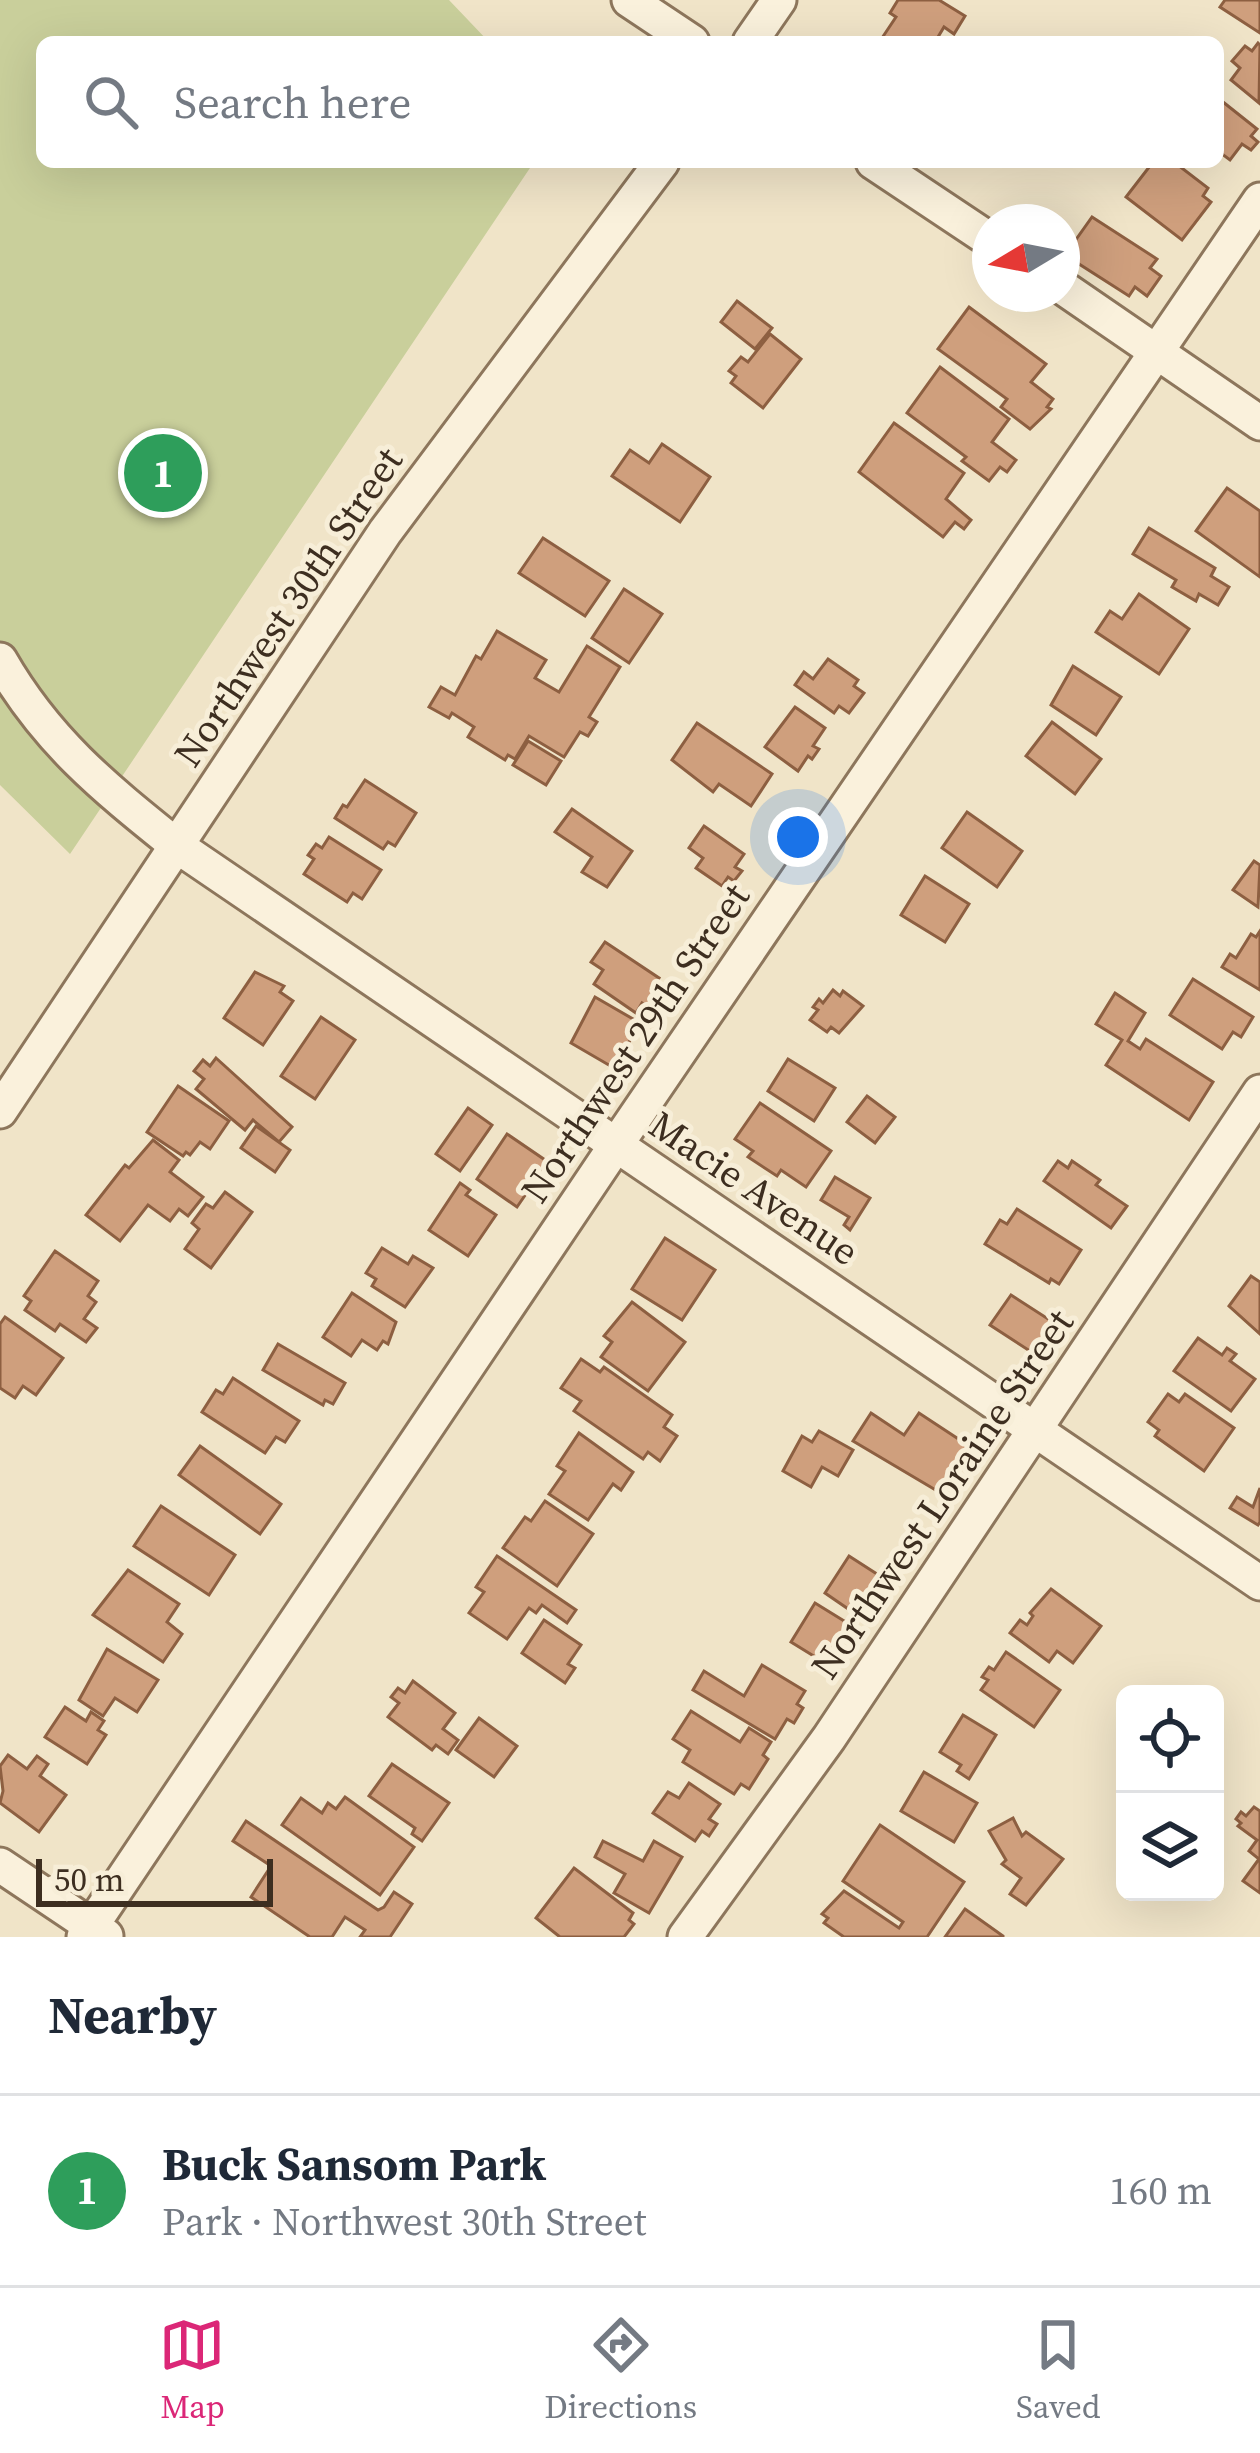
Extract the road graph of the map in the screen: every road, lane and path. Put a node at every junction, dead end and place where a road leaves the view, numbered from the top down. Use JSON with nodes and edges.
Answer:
{"nodes":[{"id":1,"x":629,"y":0,"type":"edge"},
{"id":2,"x":778,"y":0,"type":"edge"},
{"id":3,"x":683,"y":36,"type":"edge"},
{"id":4,"x":754,"y":36,"type":"edge"},
{"id":5,"x":658,"y":168,"type":"edge"},
{"id":6,"x":882,"y":168,"type":"edge"},
{"id":7,"x":1260,"y":200,"type":"edge"},
{"id":8,"x":972,"y":228,"type":"edge"},
{"id":9,"x":1080,"y":299,"type":"edge"},
{"id":10,"x":1159,"y":352,"type":"junction"},
{"id":11,"x":1260,"y":423,"type":"edge"},
{"id":12,"x":0,"y":660,"type":"edge"},
{"id":13,"x":177,"y":846,"type":"junction"},
{"id":14,"x":1260,"y":1092,"type":"edge"},
{"id":15,"x":0,"y":1111,"type":"edge"},
{"id":16,"x":616,"y":1144,"type":"junction"},
{"id":17,"x":1036,"y":1430,"type":"junction"},
{"id":18,"x":1260,"y":1583,"type":"edge"},
{"id":19,"x":0,"y":1865,"type":"edge"},
{"id":20,"x":94,"y":1933,"type":"edge"},
{"id":21,"x":686,"y":1937,"type":"edge"}],
"edges":[{"from":1,"to":3,"type":"street"},
{"from":2,"to":4,"type":"street"},
{"from":5,"to":13,"type":"street","name":"Northwest 30th Street"},
{"from":6,"to":8,"type":"street"},
{"from":7,"to":10,"type":"street","name":"Northwest 29th Street"},
{"from":9,"to":10,"type":"street"},
{"from":10,"to":11,"type":"street"},
{"from":10,"to":16,"type":"street","name":"Northwest 29th Street"},
{"from":12,"to":13,"type":"street","name":"Macie Avenue"},
{"from":13,"to":15,"type":"street","name":"Northwest 30th Street"},
{"from":13,"to":16,"type":"street","name":"Macie Avenue"},
{"from":14,"to":17,"type":"street","name":"Northwest Loraine Street"},
{"from":16,"to":17,"type":"street","name":"Macie Avenue"},
{"from":16,"to":20,"type":"street","name":"Northwest 29th Street"},
{"from":17,"to":18,"type":"street","name":"Macie Avenue"},
{"from":17,"to":21,"type":"street","name":"Northwest Loraine Street"},
{"from":19,"to":20,"type":"street"}]}
